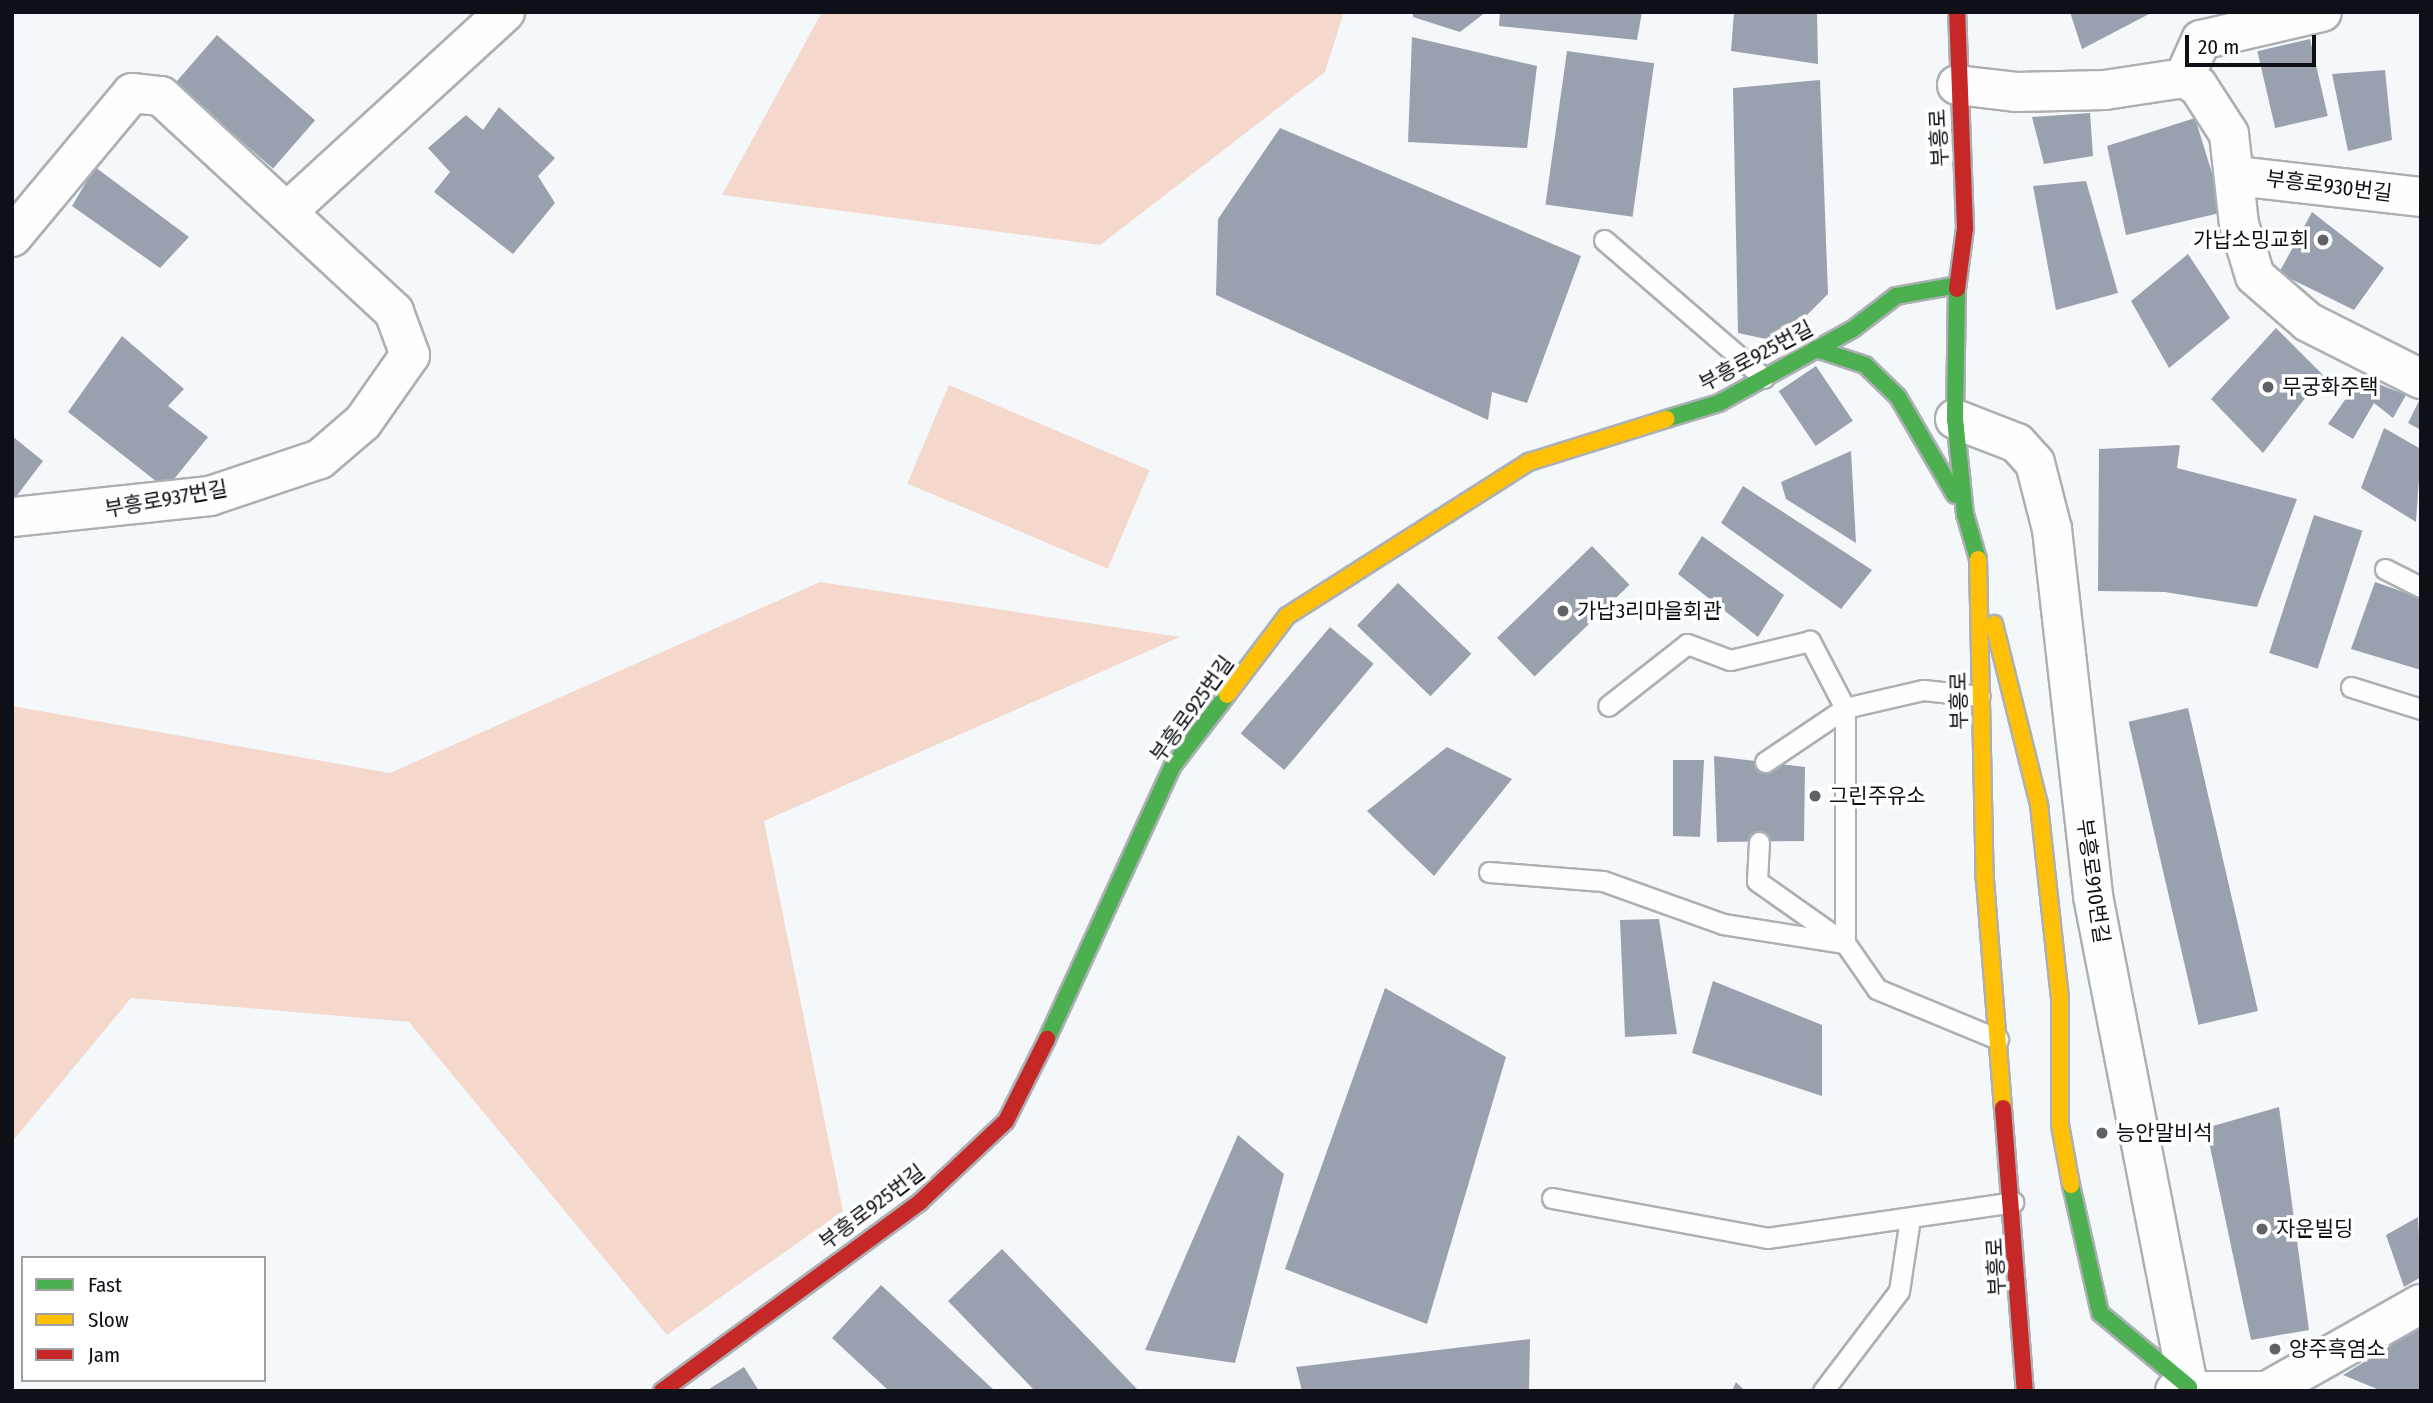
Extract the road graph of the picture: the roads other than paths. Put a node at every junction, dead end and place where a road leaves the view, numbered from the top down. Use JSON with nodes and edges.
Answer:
{"nodes":[{"id":1,"x":505,"y":12,"type":"edge"},
{"id":2,"x":1957,"y":12,"type":"edge"},
{"id":3,"x":2322,"y":12,"type":"edge"},
{"id":4,"x":2184,"y":78,"type":"junction"},
{"id":5,"x":1957,"y":85,"type":"junction"},
{"id":6,"x":2237,"y":176,"type":"junction"},
{"id":7,"x":2421,"y":197,"type":"edge"},
{"id":8,"x":289,"y":210,"type":"junction"},
{"id":9,"x":12,"y":237,"type":"edge"},
{"id":10,"x":1604,"y":240,"type":"dead end"},
{"id":11,"x":1957,"y":285,"type":"junction"},
{"id":12,"x":1816,"y":349,"type":"junction"},
{"id":13,"x":1764,"y":378,"type":"junction"},
{"id":14,"x":2421,"y":379,"type":"edge"},
{"id":15,"x":1955,"y":419,"type":"junction"},
{"id":16,"x":1965,"y":514,"type":"junction"},
{"id":17,"x":12,"y":517,"type":"edge"},
{"id":18,"x":1978,"y":561,"type":"junction"},
{"id":19,"x":2385,"y":569,"type":"dead end"},
{"id":20,"x":2421,"y":587,"type":"edge"},
{"id":21,"x":2351,"y":687,"type":"dead end"},
{"id":22,"x":1980,"y":696,"type":"junction"},
{"id":23,"x":1608,"y":706,"type":"dead end"},
{"id":24,"x":1845,"y":708,"type":"junction"},
{"id":25,"x":2421,"y":709,"type":"edge"},
{"id":26,"x":1765,"y":762,"type":"dead end"},
{"id":27,"x":1759,"y":842,"type":"dead end"},
{"id":28,"x":1489,"y":872,"type":"dead end"},
{"id":29,"x":1845,"y":943,"type":"junction"},
{"id":30,"x":1998,"y":1039,"type":"junction"},
{"id":31,"x":1552,"y":1198,"type":"dead end"},
{"id":32,"x":2013,"y":1202,"type":"junction"},
{"id":33,"x":1910,"y":1218,"type":"junction"},
{"id":34,"x":2421,"y":1304,"type":"edge"},
{"id":35,"x":2184,"y":1390,"type":"edge"},
{"id":36,"x":663,"y":1391,"type":"edge"},
{"id":37,"x":1823,"y":1391,"type":"edge"},
{"id":38,"x":2025,"y":1391,"type":"edge"},
{"id":39,"x":2264,"y":1391,"type":"edge"}],
"edges":[{"from":1,"to":8,"type":"street"},
{"from":2,"to":5,"type":"main road","name":"부흥로"},
{"from":3,"to":4,"type":"street"},
{"from":4,"to":5,"type":"street"},
{"from":4,"to":6,"type":"street","name":"부흥로930번길"},
{"from":5,"to":11,"type":"main road","name":"부흥로"},
{"from":6,"to":7,"type":"street","name":"부흥로930번길"},
{"from":6,"to":14,"type":"street","name":"부흥로930번길"},
{"from":8,"to":9,"type":"street","name":"부흥로937번길"},
{"from":8,"to":17,"type":"street","name":"부흥로937번길"},
{"from":10,"to":13,"type":"lane"},
{"from":11,"to":12,"type":"main road","name":"부흥로925번길"},
{"from":11,"to":15,"type":"main road","name":"부흥로"},
{"from":12,"to":13,"type":"main road","name":"부흥로925번길"},
{"from":12,"to":16,"type":"main road"},
{"from":13,"to":36,"type":"main road","name":"부흥로925번길"},
{"from":15,"to":16,"type":"main road","name":"부흥로"},
{"from":15,"to":35,"type":"street","name":"부흥로910번길"},
{"from":16,"to":18,"type":"main road","name":"부흥로"},
{"from":18,"to":22,"type":"main road","name":"부흥로"},
{"from":18,"to":35,"type":"main road"},
{"from":19,"to":20,"type":"lane"},
{"from":21,"to":25,"type":"lane"},
{"from":22,"to":24,"type":"lane"},
{"from":22,"to":30,"type":"main road","name":"부흥로"},
{"from":23,"to":24,"type":"lane"},
{"from":24,"to":26,"type":"lane"},
{"from":24,"to":29,"type":"lane"},
{"from":27,"to":29,"type":"lane"},
{"from":28,"to":29,"type":"lane"},
{"from":29,"to":30,"type":"lane"},
{"from":30,"to":32,"type":"main road","name":"부흥로"},
{"from":31,"to":33,"type":"lane"},
{"from":32,"to":33,"type":"lane"},
{"from":32,"to":38,"type":"main road","name":"부흥로"},
{"from":33,"to":37,"type":"lane"},
{"from":34,"to":39,"type":"street"},
{"from":35,"to":39,"type":"street"}]}
